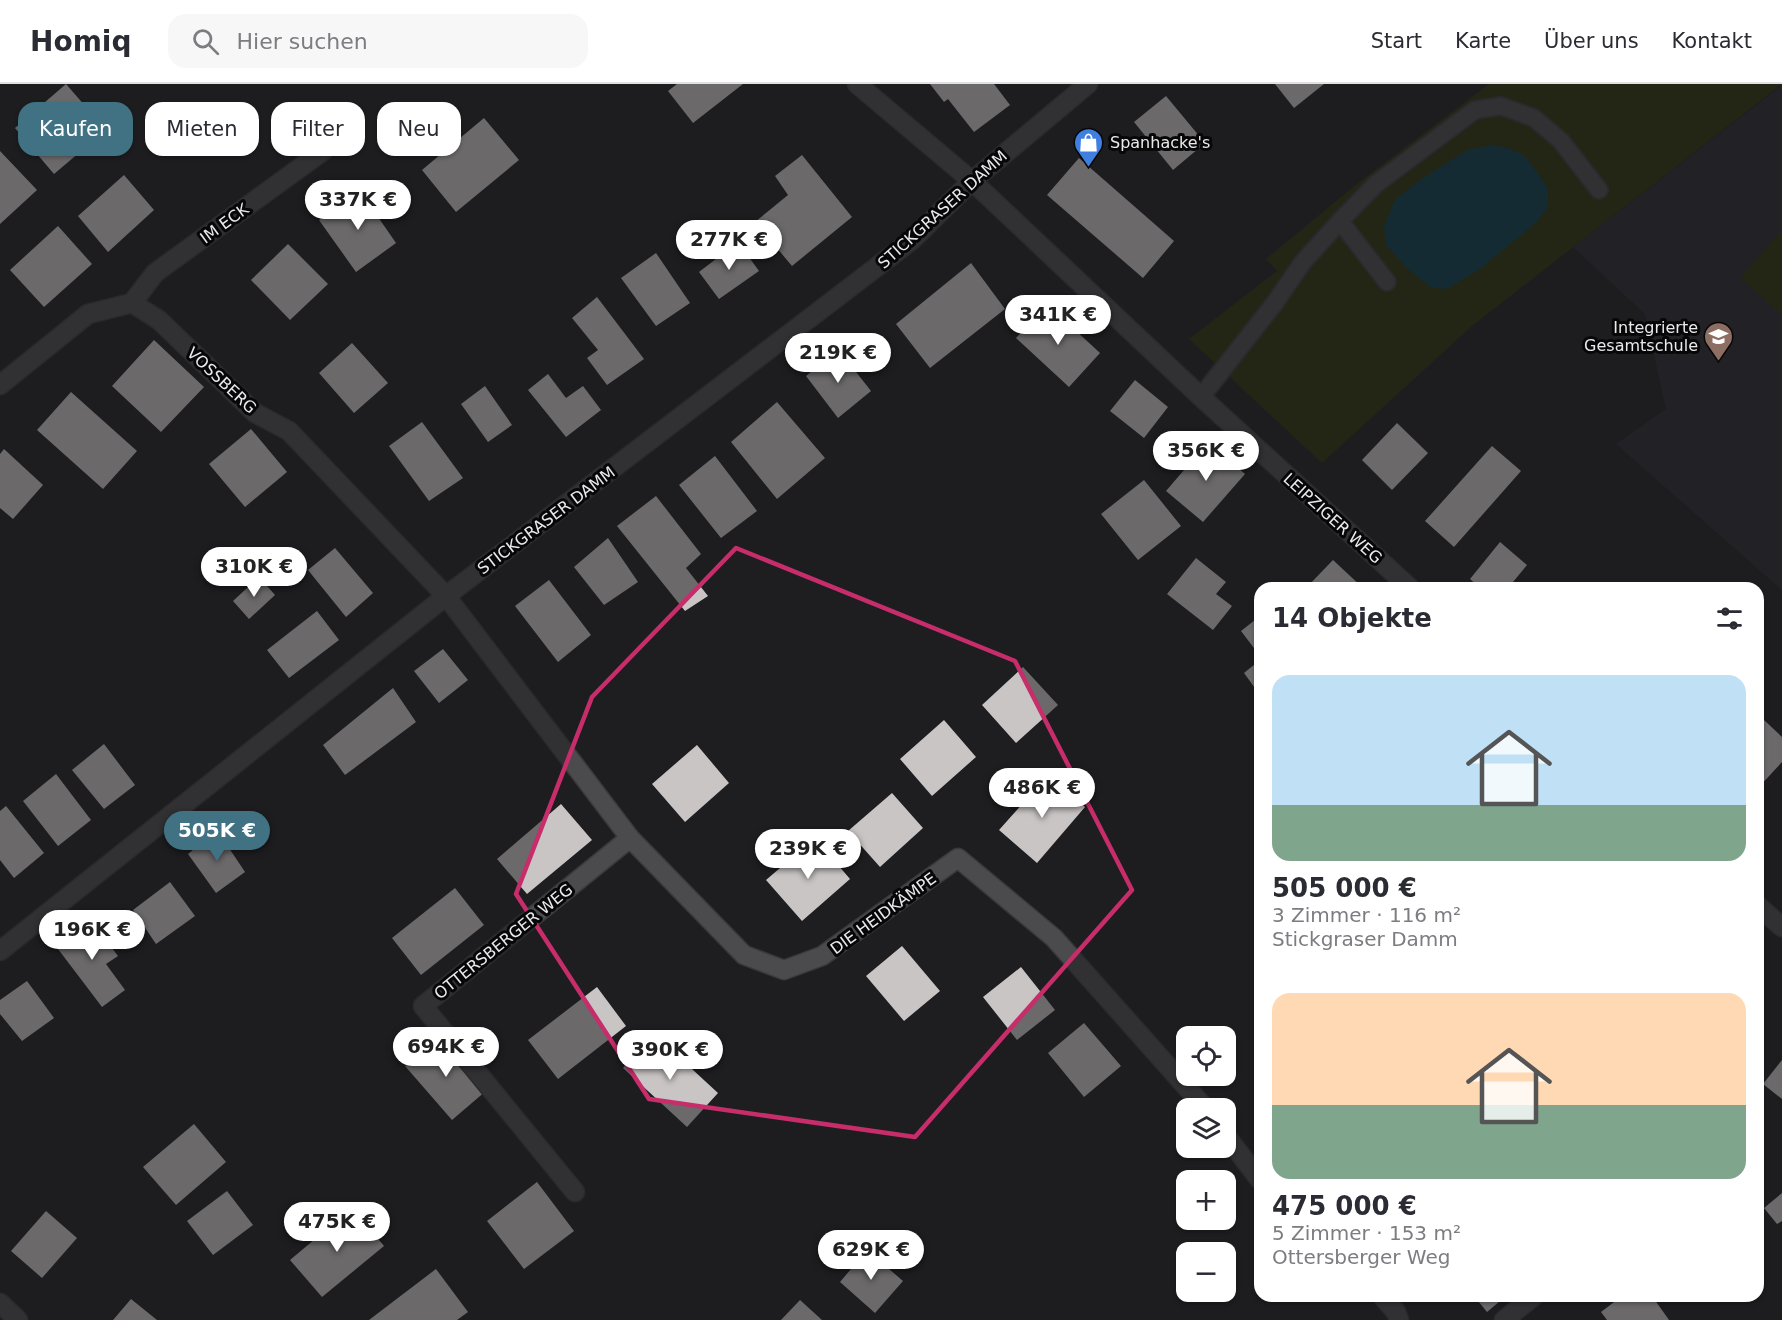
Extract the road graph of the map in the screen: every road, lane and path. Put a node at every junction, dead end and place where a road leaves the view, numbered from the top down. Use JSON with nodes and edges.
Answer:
{"nodes":[{"id":1,"x":857,"y":84,"type":"edge"},
{"id":2,"x":1088,"y":84,"type":"edge"},
{"id":3,"x":316,"y":156,"type":"edge"},
{"id":4,"x":972,"y":181,"type":"junction"},
{"id":5,"x":1599,"y":190,"type":"dead end"},
{"id":6,"x":1340,"y":221,"type":"junction"},
{"id":7,"x":1386,"y":282,"type":"dead end"},
{"id":8,"x":132,"y":303,"type":"junction"},
{"id":9,"x":0,"y":385,"type":"edge"},
{"id":10,"x":1201,"y":397,"type":"junction"},
{"id":11,"x":1403,"y":582,"type":"edge"},
{"id":12,"x":446,"y":596,"type":"junction"},
{"id":13,"x":630,"y":838,"type":"junction"},
{"id":14,"x":1764,"y":911,"type":"edge"},
{"id":15,"x":1782,"y":927,"type":"edge"},
{"id":16,"x":0,"y":951,"type":"edge"},
{"id":17,"x":1195,"y":1098,"type":"edge"},
{"id":18,"x":1236,"y":1149,"type":"edge"},
{"id":19,"x":1254,"y":1172,"type":"edge"},
{"id":20,"x":575,"y":1192,"type":"dead end"},
{"id":21,"x":1387,"y":1302,"type":"edge"},
{"id":22,"x":1526,"y":1302,"type":"edge"},
{"id":23,"x":0,"y":1303,"type":"edge"},
{"id":24,"x":18,"y":1320,"type":"edge"},
{"id":25,"x":1399,"y":1320,"type":"edge"},
{"id":26,"x":1504,"y":1320,"type":"edge"}],
"edges":[{"from":1,"to":4,"type":"street","name":"LEIPZIGER WEG"},
{"from":2,"to":4,"type":"street","name":"STICKGRASER DAMM"},
{"from":3,"to":8,"type":"street","name":"IM ECK"},
{"from":4,"to":10,"type":"street","name":"LEIPZIGER WEG"},
{"from":4,"to":12,"type":"street","name":"STICKGRASER DAMM"},
{"from":5,"to":6,"type":"lane"},
{"from":6,"to":7,"type":"lane"},
{"from":6,"to":10,"type":"lane"},
{"from":8,"to":9,"type":"street"},
{"from":8,"to":12,"type":"street","name":"VOSSBERG"},
{"from":10,"to":11,"type":"street","name":"LEIPZIGER WEG"},
{"from":12,"to":13,"type":"street","name":"DIE HEIDKÄMPE"},
{"from":12,"to":16,"type":"street","name":"STICKGRASER DAMM"},
{"from":13,"to":17,"type":"street","name":"DIE HEIDKÄMPE"},
{"from":13,"to":20,"type":"street","name":"OTTERSBERGER WEG"},
{"from":14,"to":15,"type":"street"},
{"from":18,"to":19,"type":"street"},
{"from":21,"to":25,"type":"street"},
{"from":22,"to":26,"type":"street"},
{"from":23,"to":24,"type":"street"}]}
